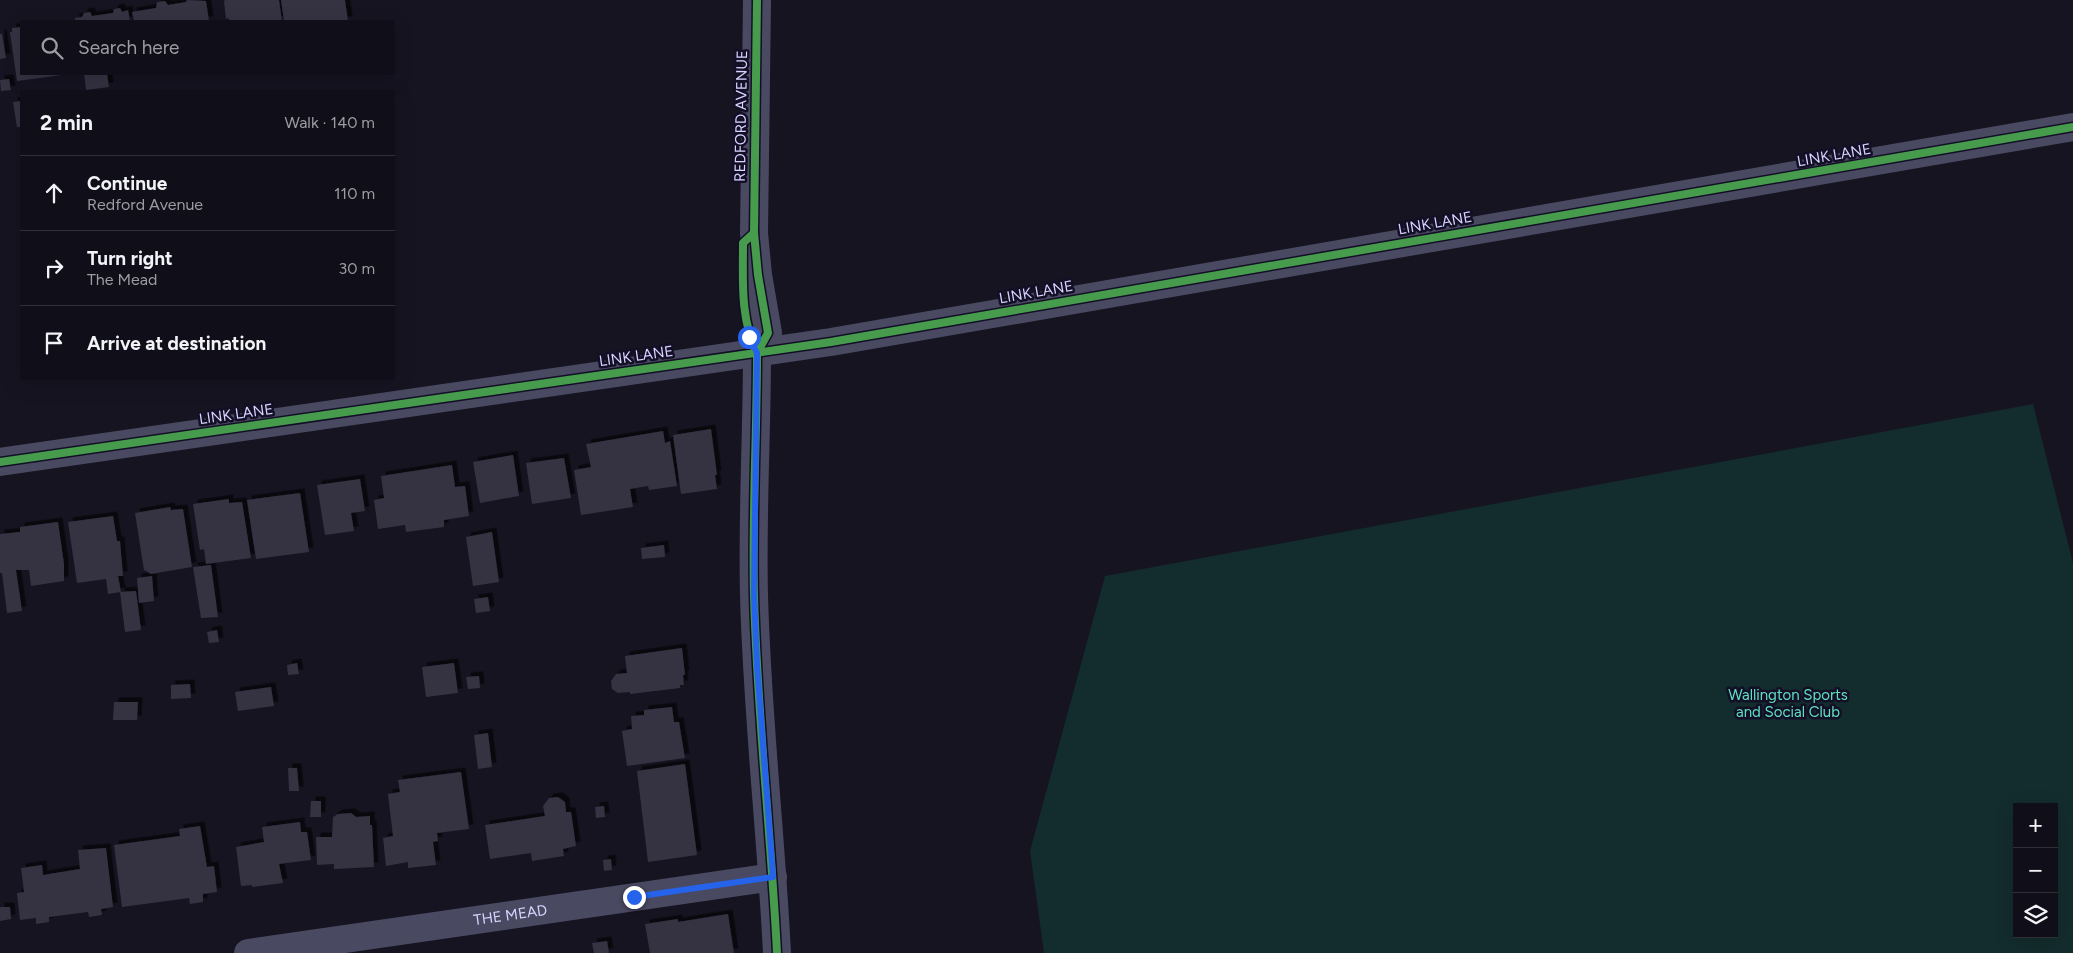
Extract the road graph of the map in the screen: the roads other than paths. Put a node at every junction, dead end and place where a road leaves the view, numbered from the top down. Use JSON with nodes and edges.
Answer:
{"nodes":[{"id":1,"x":757,"y":0,"type":"edge"},
{"id":2,"x":2073,"y":128,"type":"edge"},
{"id":3,"x":757,"y":353,"type":"junction"},
{"id":4,"x":0,"y":462,"type":"edge"},
{"id":5,"x":773,"y":877,"type":"junction"},
{"id":6,"x":248,"y":953,"type":"edge"},
{"id":7,"x":777,"y":953,"type":"edge"}],
"edges":[{"from":1,"to":3,"type":"street","name":"REDFORD AVENUE"},
{"from":2,"to":3,"type":"street","name":"LINK LANE"},
{"from":3,"to":4,"type":"street","name":"LINK LANE"},
{"from":3,"to":5,"type":"street","name":"REDFORD AVENUE"},
{"from":5,"to":6,"type":"street","name":"THE MEAD"},
{"from":5,"to":7,"type":"street","name":"REDFORD AVENUE"}]}
